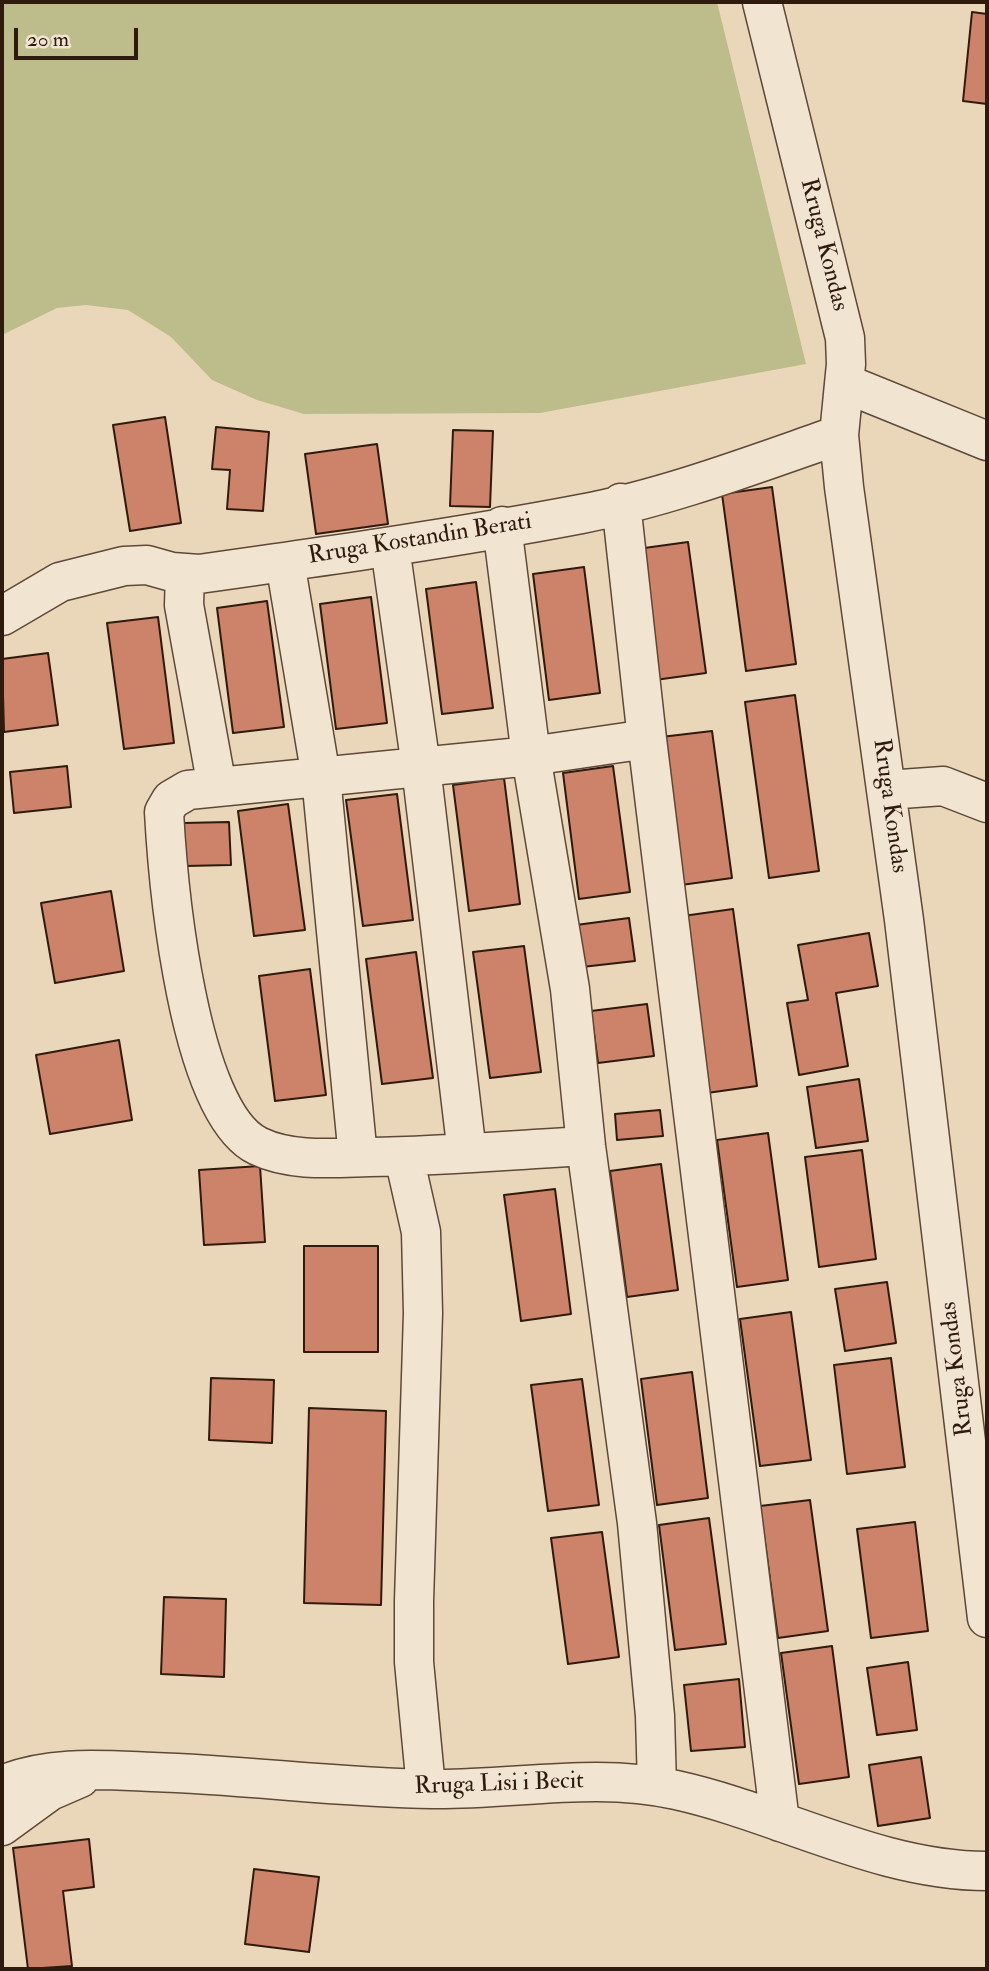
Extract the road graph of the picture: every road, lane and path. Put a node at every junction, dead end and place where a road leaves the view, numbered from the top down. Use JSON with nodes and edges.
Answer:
{"nodes":[{"id":1,"x":762,"y":2,"type":"edge"},
{"id":2,"x":844,"y":383,"type":"junction"},
{"id":3,"x":839,"y":435,"type":"junction"},
{"id":4,"x":987,"y":441,"type":"edge"},
{"id":5,"x":621,"y":503,"type":"junction"},
{"id":6,"x":502,"y":526,"type":"junction"},
{"id":7,"x":390,"y":547,"type":"junction"},
{"id":8,"x":285,"y":562,"type":"junction"},
{"id":9,"x":185,"y":573,"type":"junction"},
{"id":10,"x":2,"y":616,"type":"edge"},
{"id":11,"x":647,"y":739,"type":"junction"},
{"id":12,"x":531,"y":756,"type":"junction"},
{"id":13,"x":421,"y":766,"type":"junction"},
{"id":14,"x":321,"y":777,"type":"junction"},
{"id":15,"x":217,"y":788,"type":"junction"},
{"id":16,"x":887,"y":790,"type":"junction"},
{"id":17,"x":987,"y":803,"type":"edge"},
{"id":18,"x":586,"y":1146,"type":"junction"},
{"id":19,"x":467,"y":1153,"type":"junction"},
{"id":20,"x":358,"y":1157,"type":"junction"},
{"id":21,"x":404,"y":1157,"type":"junction"},
{"id":22,"x":987,"y":1618,"type":"edge"},
{"id":23,"x":99,"y":1769,"type":"junction"},
{"id":24,"x":2,"y":1784,"type":"edge"},
{"id":25,"x":657,"y":1787,"type":"junction"},
{"id":26,"x":426,"y":1788,"type":"junction"},
{"id":27,"x":780,"y":1822,"type":"junction"},
{"id":28,"x":2,"y":1826,"type":"edge"},
{"id":29,"x":987,"y":1871,"type":"edge"}],
"edges":[{"from":1,"to":2,"type":"street","name":"Rruga Kondas"},
{"from":2,"to":3,"type":"street","name":"Rruga Kondas"},
{"from":2,"to":4,"type":"street"},
{"from":3,"to":5,"type":"street","name":"Rruga Kostandin Berati"},
{"from":3,"to":16,"type":"street","name":"Rruga Kondas"},
{"from":5,"to":6,"type":"street","name":"Rruga Kostandin Berati"},
{"from":5,"to":11,"type":"street"},
{"from":6,"to":7,"type":"street","name":"Rruga Kostandin Berati"},
{"from":6,"to":12,"type":"street"},
{"from":7,"to":8,"type":"street","name":"Rruga Kostandin Berati"},
{"from":7,"to":13,"type":"street"},
{"from":8,"to":9,"type":"street","name":"Rruga Kostandin Berati"},
{"from":8,"to":14,"type":"street"},
{"from":9,"to":10,"type":"street","name":"Rruga Kostandin Berati"},
{"from":9,"to":15,"type":"street"},
{"from":11,"to":12,"type":"street"},
{"from":11,"to":27,"type":"street"},
{"from":12,"to":13,"type":"street"},
{"from":12,"to":18,"type":"street"},
{"from":13,"to":14,"type":"street"},
{"from":13,"to":19,"type":"street"},
{"from":14,"to":15,"type":"street"},
{"from":14,"to":20,"type":"street"},
{"from":15,"to":20,"type":"street"},
{"from":16,"to":17,"type":"street"},
{"from":16,"to":22,"type":"street","name":"Rruga Kondas"},
{"from":18,"to":19,"type":"street"},
{"from":18,"to":25,"type":"street"},
{"from":19,"to":21,"type":"street"},
{"from":20,"to":21,"type":"street"},
{"from":21,"to":26,"type":"street"},
{"from":23,"to":24,"type":"street","name":"Rruga Lisi i Becit"},
{"from":23,"to":26,"type":"street","name":"Rruga Lisi i Becit"},
{"from":23,"to":28,"type":"street"},
{"from":25,"to":26,"type":"street","name":"Rruga Lisi i Becit"},
{"from":25,"to":27,"type":"street","name":"Rruga Lisi i Becit"},
{"from":27,"to":29,"type":"street","name":"Rruga Lisi i Becit"}]}
